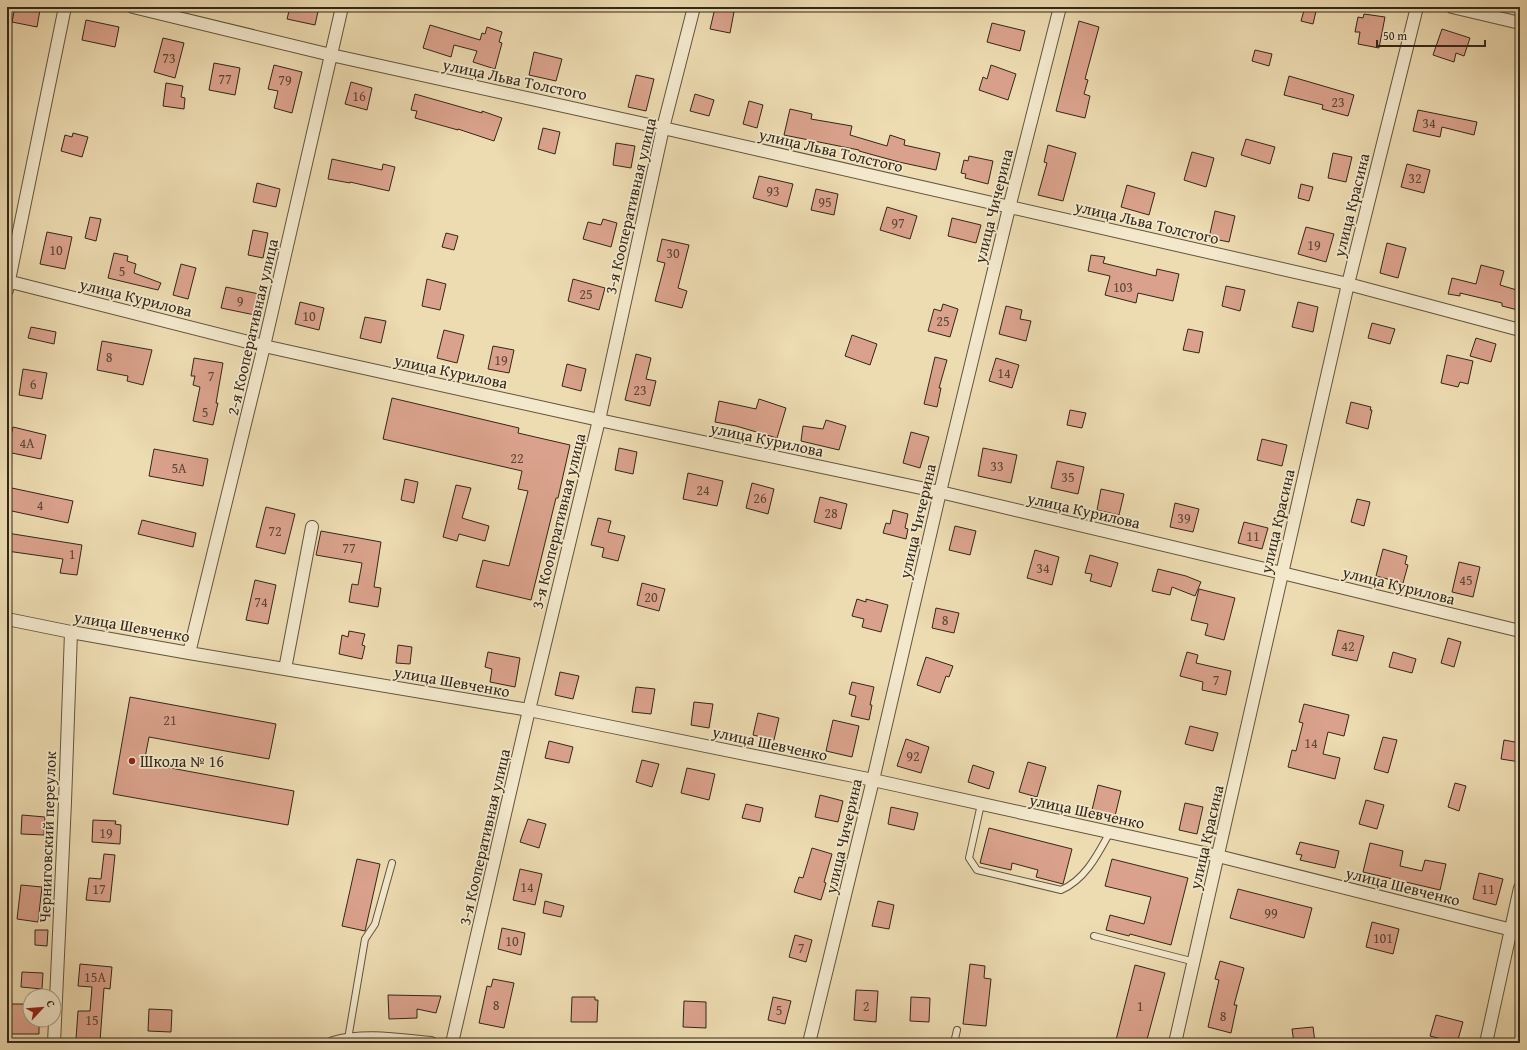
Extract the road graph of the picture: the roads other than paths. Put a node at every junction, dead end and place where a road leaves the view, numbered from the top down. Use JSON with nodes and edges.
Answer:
{"nodes":[{"id":1,"x":65,"y":7,"type":"edge"},
{"id":2,"x":133,"y":7,"type":"edge"},
{"id":3,"x":342,"y":7,"type":"edge"},
{"id":4,"x":694,"y":7,"type":"edge"},
{"id":5,"x":1060,"y":7,"type":"edge"},
{"id":6,"x":1417,"y":7,"type":"edge"},
{"id":7,"x":1452,"y":7,"type":"edge"},
{"id":8,"x":1520,"y":23,"type":"edge"},
{"id":9,"x":331,"y":55,"type":"junction"},
{"id":10,"x":663,"y":128,"type":"junction"},
{"id":11,"x":1009,"y":208,"type":"junction"},
{"id":12,"x":8,"y":284,"type":"edge"},
{"id":13,"x":1348,"y":284,"type":"junction"},
{"id":14,"x":1520,"y":330,"type":"edge"},
{"id":15,"x":264,"y":346,"type":"junction"},
{"id":16,"x":599,"y":420,"type":"junction"},
{"id":17,"x":940,"y":492,"type":"junction"},
{"id":18,"x":312,"y":527,"type":"dead end"},
{"id":19,"x":1282,"y":573,"type":"junction"},
{"id":20,"x":7,"y":619,"type":"edge"},
{"id":21,"x":71,"y":632,"type":"junction"},
{"id":22,"x":1520,"y":632,"type":"edge"},
{"id":23,"x":190,"y":653,"type":"junction"},
{"id":24,"x":285,"y":669,"type":"junction"},
{"id":25,"x":529,"y":710,"type":"junction"},
{"id":26,"x":873,"y":780,"type":"junction"},
{"id":27,"x":981,"y":804,"type":"junction"},
{"id":28,"x":1110,"y":832,"type":"junction"},
{"id":29,"x":1218,"y":856,"type":"junction"},
{"id":30,"x":392,"y":863,"type":"dead end"},
{"id":31,"x":1520,"y":888,"type":"edge"},
{"id":32,"x":1515,"y":931,"type":"edge"},
{"id":33,"x":1094,"y":936,"type":"dead end"},
{"id":34,"x":1195,"y":962,"type":"junction"},
{"id":35,"x":957,"y":1030,"type":"dead end"},
{"id":36,"x":348,"y":1039,"type":"junction"},
{"id":37,"x":54,"y":1043,"type":"edge"},
{"id":38,"x":333,"y":1043,"type":"edge"},
{"id":39,"x":431,"y":1043,"type":"edge"},
{"id":40,"x":452,"y":1043,"type":"edge"},
{"id":41,"x":811,"y":1043,"type":"edge"},
{"id":42,"x":954,"y":1043,"type":"edge"},
{"id":43,"x":1175,"y":1043,"type":"edge"},
{"id":44,"x":1486,"y":1043,"type":"edge"}],
"edges":[{"from":1,"to":12,"type":"street"},
{"from":2,"to":9,"type":"street","name":"улица Льва Толстого"},
{"from":3,"to":9,"type":"street","name":"2-я Кооперативная улица"},
{"from":4,"to":10,"type":"street","name":"3-я Кооперативная улица"},
{"from":5,"to":11,"type":"street","name":"улица Чичерина"},
{"from":6,"to":13,"type":"street","name":"улица Красина"},
{"from":7,"to":8,"type":"street"},
{"from":9,"to":10,"type":"street","name":"улица Льва Толстого"},
{"from":9,"to":15,"type":"street","name":"2-я Кооперативная улица"},
{"from":10,"to":11,"type":"street","name":"улица Льва Толстого"},
{"from":10,"to":16,"type":"street","name":"3-я Кооперативная улица"},
{"from":11,"to":13,"type":"street","name":"улица Льва Толстого"},
{"from":11,"to":17,"type":"street","name":"улица Чичерина"},
{"from":12,"to":15,"type":"street","name":"улица Курилова"},
{"from":13,"to":14,"type":"street","name":"улица Льва Толстого"},
{"from":13,"to":19,"type":"street","name":"улица Красина"},
{"from":15,"to":16,"type":"street","name":"улица Курилова"},
{"from":15,"to":23,"type":"street","name":"2-я Кооперативная улица"},
{"from":16,"to":17,"type":"street","name":"улица Курилова"},
{"from":16,"to":25,"type":"street","name":"3-я Кооперативная улица"},
{"from":17,"to":19,"type":"street","name":"улица Курилова"},
{"from":17,"to":26,"type":"street","name":"улица Чичерина"},
{"from":18,"to":24,"type":"street"},
{"from":19,"to":22,"type":"street","name":"улица Курилова"},
{"from":19,"to":29,"type":"street","name":"улица Красина"},
{"from":20,"to":21,"type":"street","name":"улица Шевченко"},
{"from":21,"to":23,"type":"street","name":"улица Шевченко"},
{"from":21,"to":37,"type":"street","name":"Черниговский переулок"},
{"from":23,"to":24,"type":"street","name":"улица Шевченко"},
{"from":24,"to":25,"type":"street","name":"улица Шевченко"},
{"from":25,"to":26,"type":"street","name":"улица Шевченко"},
{"from":25,"to":40,"type":"street","name":"3-я Кооперативная улица"},
{"from":26,"to":27,"type":"street","name":"улица Шевченко"},
{"from":26,"to":41,"type":"street","name":"улица Чичерина"},
{"from":27,"to":28,"type":"street","name":"улица Шевченко"},
{"from":27,"to":28,"type":"lane"},
{"from":28,"to":29,"type":"street","name":"улица Шевченко"},
{"from":29,"to":32,"type":"street","name":"улица Шевченко"},
{"from":29,"to":34,"type":"street","name":"улица Красина"},
{"from":30,"to":36,"type":"lane"},
{"from":31,"to":32,"type":"street"},
{"from":32,"to":44,"type":"street"},
{"from":33,"to":34,"type":"lane"},
{"from":34,"to":43,"type":"street","name":"улица Красина"},
{"from":35,"to":42,"type":"lane"},
{"from":36,"to":38,"type":"street"},
{"from":36,"to":39,"type":"street"}]}
